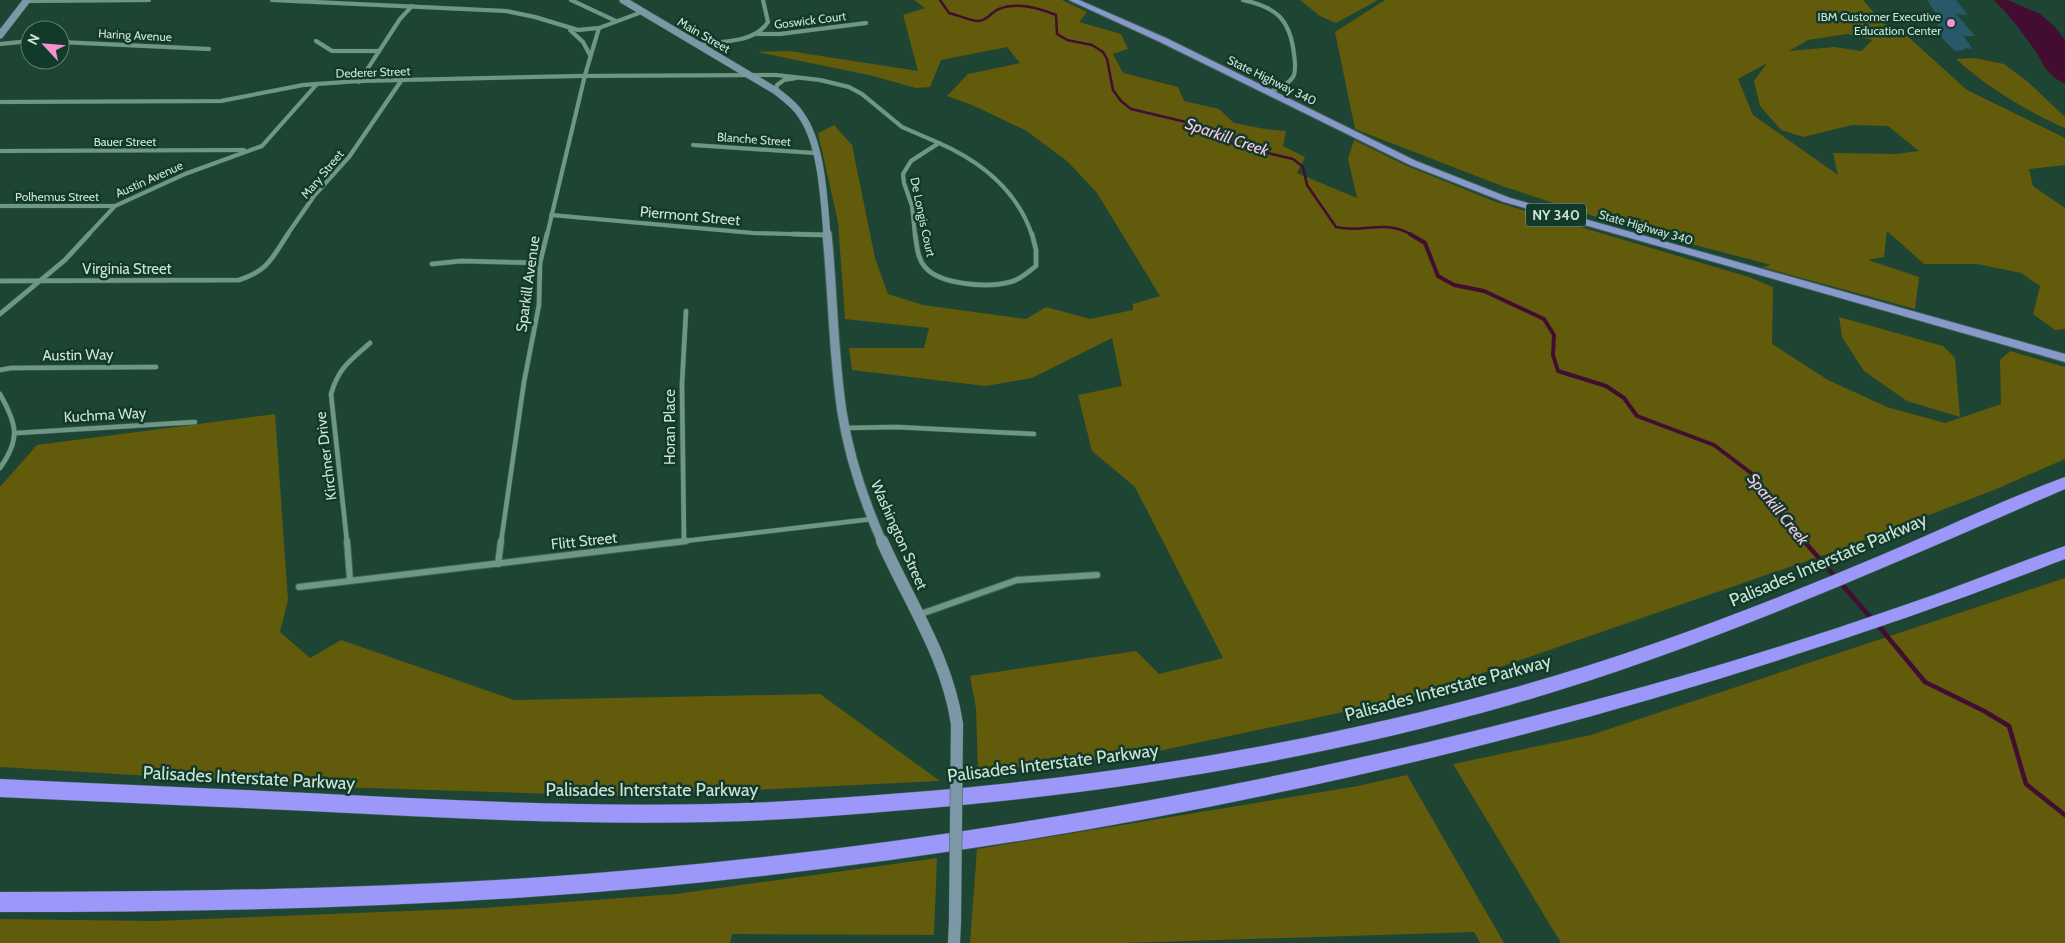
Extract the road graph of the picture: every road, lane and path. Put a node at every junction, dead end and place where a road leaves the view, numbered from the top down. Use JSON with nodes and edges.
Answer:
{"nodes":[{"id":1,"x":26,"y":0,"type":"edge"},
{"id":2,"x":149,"y":0,"type":"edge"},
{"id":3,"x":272,"y":0,"type":"edge"},
{"id":4,"x":571,"y":0,"type":"edge"},
{"id":5,"x":623,"y":0,"type":"edge"},
{"id":6,"x":763,"y":0,"type":"edge"},
{"id":7,"x":1072,"y":0,"type":"edge"},
{"id":8,"x":1243,"y":0,"type":"edge"},
{"id":9,"x":412,"y":6,"type":"junction"},
{"id":10,"x":642,"y":12,"type":"junction"},
{"id":11,"x":616,"y":21,"type":"junction"},
{"id":12,"x":866,"y":23,"type":"dead end"},
{"id":13,"x":567,"y":28,"type":"junction"},
{"id":14,"x":599,"y":28,"type":"junction"},
{"id":15,"x":757,"y":34,"type":"junction"},
{"id":16,"x":0,"y":35,"type":"edge"},
{"id":17,"x":316,"y":41,"type":"dead end"},
{"id":18,"x":20,"y":42,"type":"edge"},
{"id":19,"x":70,"y":42,"type":"edge"},
{"id":20,"x":0,"y":44,"type":"edge"},
{"id":21,"x":697,"y":44,"type":"junction"},
{"id":22,"x":209,"y":49,"type":"dead end"},
{"id":23,"x":379,"y":51,"type":"junction"},
{"id":24,"x":590,"y":55,"type":"junction"},
{"id":25,"x":748,"y":74,"type":"junction"},
{"id":26,"x":585,"y":75,"type":"junction"},
{"id":27,"x":809,"y":78,"type":"junction"},
{"id":28,"x":401,"y":81,"type":"junction"},
{"id":29,"x":359,"y":82,"type":"junction"},
{"id":30,"x":317,"y":84,"type":"junction"},
{"id":31,"x":776,"y":91,"type":"junction"},
{"id":32,"x":1270,"y":92,"type":"junction"},
{"id":33,"x":0,"y":102,"type":"edge"},
{"id":34,"x":940,"y":143,"type":"junction"},
{"id":35,"x":693,"y":146,"type":"dead end"},
{"id":36,"x":250,"y":150,"type":"junction"},
{"id":37,"x":0,"y":151,"type":"edge"},
{"id":38,"x":815,"y":153,"type":"junction"},
{"id":39,"x":0,"y":206,"type":"edge"},
{"id":40,"x":114,"y":206,"type":"junction"},
{"id":41,"x":551,"y":215,"type":"junction"},
{"id":42,"x":828,"y":235,"type":"junction"},
{"id":43,"x":540,"y":263,"type":"junction"},
{"id":44,"x":432,"y":264,"type":"dead end"},
{"id":45,"x":254,"y":276,"type":"joint"},
{"id":46,"x":0,"y":281,"type":"edge"},
{"id":47,"x":40,"y":281,"type":"junction"},
{"id":48,"x":686,"y":311,"type":"dead end"},
{"id":49,"x":0,"y":314,"type":"edge"},
{"id":50,"x":370,"y":343,"type":"dead end"},
{"id":51,"x":2065,"y":358,"type":"edge"},
{"id":52,"x":156,"y":367,"type":"dead end"},
{"id":53,"x":0,"y":370,"type":"edge"},
{"id":54,"x":0,"y":394,"type":"edge"},
{"id":55,"x":195,"y":422,"type":"dead end"},
{"id":56,"x":845,"y":428,"type":"junction"},
{"id":57,"x":17,"y":433,"type":"junction"},
{"id":58,"x":1034,"y":434,"type":"dead end"},
{"id":59,"x":0,"y":468,"type":"edge"},
{"id":60,"x":2065,"y":483,"type":"edge"},
{"id":61,"x":872,"y":519,"type":"junction"},
{"id":62,"x":684,"y":542,"type":"junction"},
{"id":63,"x":2065,"y":552,"type":"edge"},
{"id":64,"x":498,"y":564,"type":"junction"},
{"id":65,"x":1097,"y":575,"type":"dead end"},
{"id":66,"x":350,"y":580,"type":"junction"},
{"id":67,"x":299,"y":586,"type":"dead end"},
{"id":68,"x":918,"y":615,"type":"junction"},
{"id":69,"x":0,"y":788,"type":"edge"},
{"id":70,"x":0,"y":902,"type":"edge"},
{"id":71,"x":954,"y":943,"type":"edge"}],
"edges":[{"from":1,"to":2,"type":"street"},
{"from":1,"to":16,"type":"main road"},
{"from":3,"to":9,"type":"street"},
{"from":4,"to":11,"type":"street"},
{"from":5,"to":10,"type":"main road","name":"Main Street"},
{"from":6,"to":15,"type":"street"},
{"from":7,"to":32,"type":"main road","name":"State Highway 340","number":"NY 340"},
{"from":8,"to":32,"type":"street"},
{"from":9,"to":13,"type":"street"},
{"from":9,"to":23,"type":"street"},
{"from":10,"to":11,"type":"street"},
{"from":10,"to":21,"type":"main road","name":"Main Street"},
{"from":11,"to":14,"type":"street"},
{"from":12,"to":15,"type":"street","name":"Goswick Court"},
{"from":13,"to":14,"type":"street"},
{"from":13,"to":24,"type":"street"},
{"from":14,"to":24,"type":"street","name":"Sparkill Avenue"},
{"from":15,"to":21,"type":"street","name":"Goswick Court"},
{"from":17,"to":23,"type":"street"},
{"from":18,"to":20,"type":"street"},
{"from":19,"to":22,"type":"street","name":"Haring Avenue"},
{"from":21,"to":25,"type":"main road","name":"Main Street"},
{"from":23,"to":29,"type":"street"},
{"from":24,"to":26,"type":"street","name":"Sparkill Avenue"},
{"from":25,"to":26,"type":"street","name":"Dederer Street"},
{"from":25,"to":27,"type":"street","name":"Dederer Street"},
{"from":25,"to":31,"type":"main road","name":"Washington Street"},
{"from":26,"to":28,"type":"street","name":"Dederer Street"},
{"from":26,"to":41,"type":"street","name":"Sparkill Avenue"},
{"from":27,"to":31,"type":"street"},
{"from":27,"to":34,"type":"street"},
{"from":28,"to":29,"type":"street","name":"Dederer Street"},
{"from":28,"to":45,"type":"street","name":"Mary Street"},
{"from":29,"to":30,"type":"street","name":"Dederer Street"},
{"from":30,"to":33,"type":"street","name":"Dederer Street"},
{"from":30,"to":36,"type":"street","name":"Austin Avenue"},
{"from":31,"to":38,"type":"main road","name":"Washington Street"},
{"from":32,"to":51,"type":"main road","name":"State Highway 340","number":"NY 340"},
{"from":34,"to":34,"type":"street","name":"De Longis Court"},
{"from":35,"to":38,"type":"street","name":"Blanche Street"},
{"from":36,"to":37,"type":"street","name":"Bauer Street"},
{"from":36,"to":40,"type":"street","name":"Austin Avenue"},
{"from":38,"to":42,"type":"main road","name":"Washington Street"},
{"from":39,"to":40,"type":"street","name":"Polhemus Street"},
{"from":40,"to":47,"type":"street","name":"Austin Avenue"},
{"from":41,"to":42,"type":"street","name":"Piermont Street"},
{"from":41,"to":43,"type":"street","name":"Sparkill Avenue"},
{"from":42,"to":56,"type":"main road","name":"Washington Street"},
{"from":43,"to":44,"type":"street"},
{"from":43,"to":64,"type":"street","name":"Sparkill Avenue"},
{"from":45,"to":47,"type":"street","name":"Virginia Street"},
{"from":46,"to":47,"type":"street","name":"Virginia Street"},
{"from":47,"to":49,"type":"street","name":"Austin Avenue"},
{"from":48,"to":62,"type":"street","name":"Horan Place"},
{"from":50,"to":66,"type":"street","name":"Kirchner Drive"},
{"from":52,"to":53,"type":"street","name":"Austin Way"},
{"from":54,"to":57,"type":"street"},
{"from":55,"to":57,"type":"street","name":"Kuchma Way"},
{"from":56,"to":58,"type":"street"},
{"from":56,"to":61,"type":"main road","name":"Washington Street"},
{"from":57,"to":59,"type":"street"},
{"from":60,"to":69,"type":"highway","name":"Palisades Interstate Parkway"},
{"from":61,"to":62,"type":"street","name":"Flitt Street"},
{"from":61,"to":68,"type":"main road","name":"Washington Street"},
{"from":62,"to":64,"type":"street","name":"Flitt Street"},
{"from":63,"to":70,"type":"highway"},
{"from":64,"to":66,"type":"street","name":"Flitt Street"},
{"from":65,"to":68,"type":"street"},
{"from":66,"to":67,"type":"street","name":"Flitt Street"},
{"from":68,"to":71,"type":"main road","name":"Washington Street","bridge":true}]}
